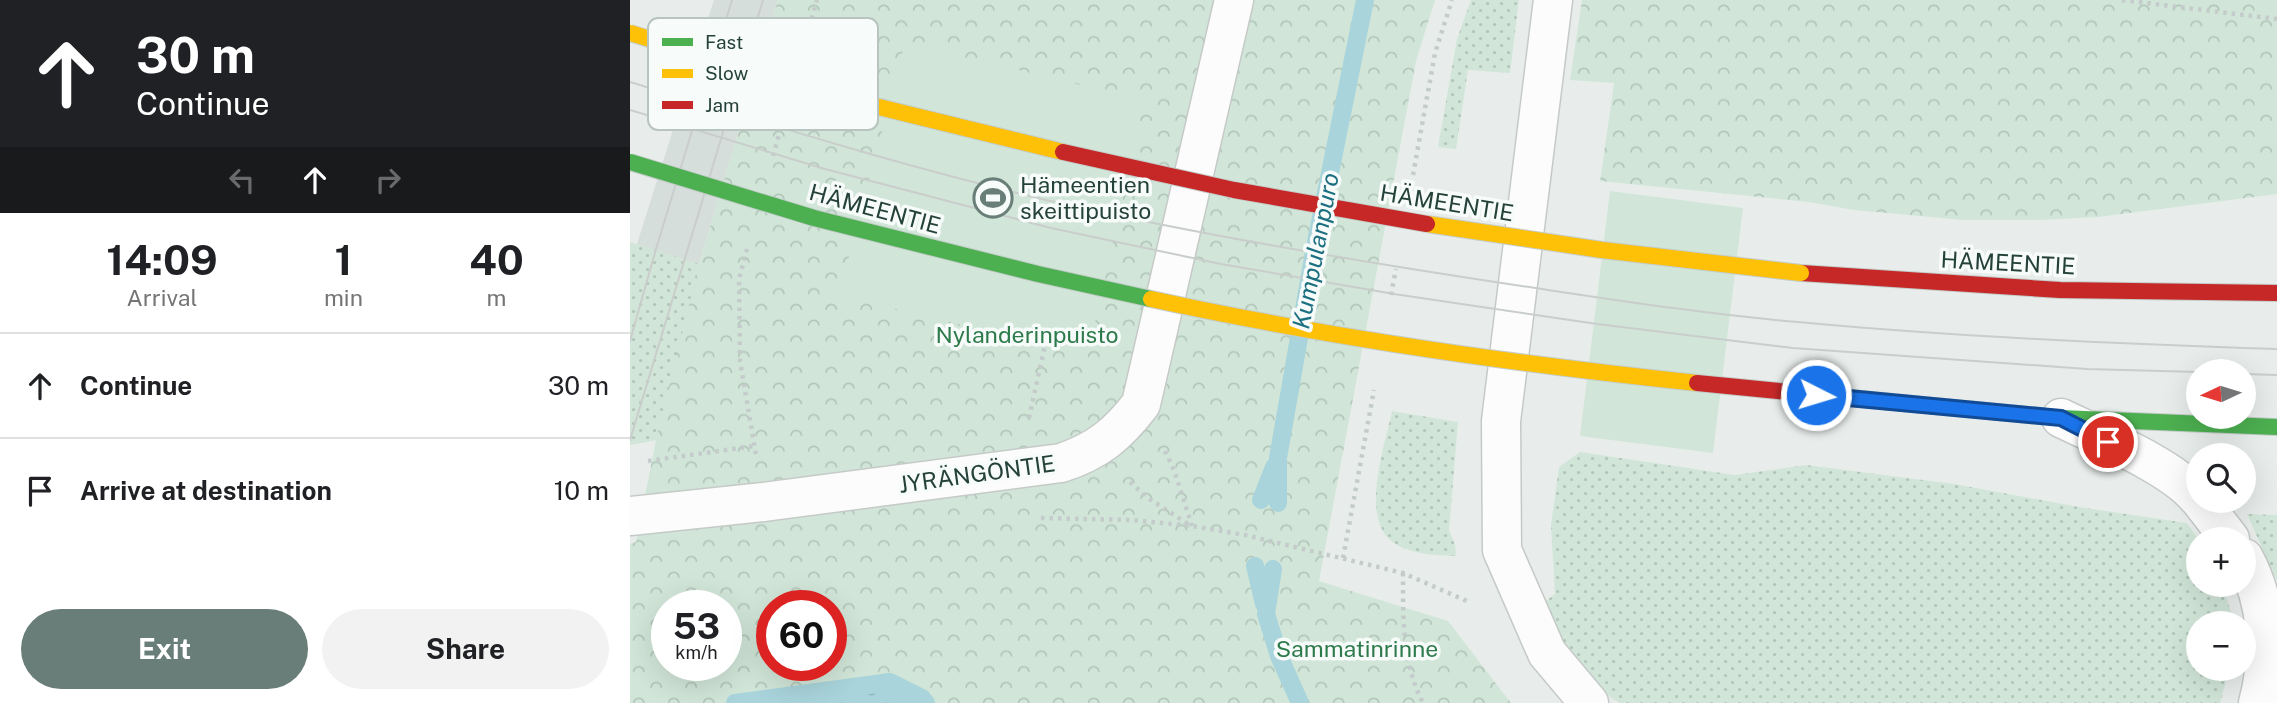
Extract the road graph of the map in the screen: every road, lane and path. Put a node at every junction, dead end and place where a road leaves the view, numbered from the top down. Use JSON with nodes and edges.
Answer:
{"nodes":[{"id":1,"x":1234,"y":0,"type":"edge"},
{"id":2,"x":1452,"y":0,"type":"edge"},
{"id":3,"x":1553,"y":0,"type":"edge"},
{"id":4,"x":2122,"y":0,"type":"edge"},
{"id":5,"x":2277,"y":19,"type":"edge"},
{"id":6,"x":630,"y":33,"type":"edge"},
{"id":7,"x":648,"y":39,"type":"edge"},
{"id":8,"x":878,"y":107,"type":"edge"},
{"id":9,"x":630,"y":162,"type":"edge"},
{"id":10,"x":1413,"y":175,"type":"dead end"},
{"id":11,"x":1398,"y":257,"type":"dead end"},
{"id":12,"x":2277,"y":293,"type":"edge"},
{"id":13,"x":1390,"y":298,"type":"dead end"},
{"id":14,"x":1045,"y":345,"type":"dead end"},
{"id":15,"x":1376,"y":379,"type":"dead end"},
{"id":16,"x":1141,"y":404,"type":"junction"},
{"id":17,"x":2061,"y":418,"type":"junction"},
{"id":18,"x":2277,"y":428,"type":"edge"},
{"id":19,"x":754,"y":446,"type":"dead end"},
{"id":20,"x":1097,"y":447,"type":"junction"},
{"id":21,"x":644,"y":462,"type":"dead end"},
{"id":22,"x":1018,"y":470,"type":"junction"},
{"id":23,"x":2186,"y":487,"type":"edge"},
{"id":24,"x":2210,"y":513,"type":"edge"},
{"id":25,"x":630,"y":516,"type":"edge"},
{"id":26,"x":1192,"y":526,"type":"junction"},
{"id":27,"x":2221,"y":527,"type":"edge"},
{"id":28,"x":1343,"y":558,"type":"junction"},
{"id":29,"x":1403,"y":573,"type":"junction"},
{"id":30,"x":2256,"y":587,"type":"edge"},
{"id":31,"x":1467,"y":599,"type":"dead end"},
{"id":32,"x":1423,"y":703,"type":"edge"},
{"id":33,"x":1589,"y":703,"type":"edge"},
{"id":34,"x":2258,"y":703,"type":"edge"}],
"edges":[{"from":1,"to":16,"type":"street","name":"JYRÄNGÖNTIE"},
{"from":2,"to":10,"type":"path"},
{"from":3,"to":33,"type":"street"},
{"from":4,"to":5,"type":"path"},
{"from":6,"to":7,"type":"main road","name":"HÄMEENTIE","bridge":true},
{"from":8,"to":12,"type":"main road","name":"HÄMEENTIE","bridge":true},
{"from":9,"to":17,"type":"main road","name":"HÄMEENTIE","bridge":true},
{"from":11,"to":13,"type":"path"},
{"from":14,"to":22,"type":"path"},
{"from":15,"to":28,"type":"path"},
{"from":16,"to":20,"type":"street","name":"JYRÄNGÖNTIE"},
{"from":16,"to":26,"type":"path"},
{"from":17,"to":18,"type":"main road","name":"HÄMEENTIE"},
{"from":17,"to":23,"type":"street"},
{"from":19,"to":21,"type":"path"},
{"from":20,"to":22,"type":"street","name":"JYRÄNGÖNTIE"},
{"from":20,"to":26,"type":"path"},
{"from":22,"to":25,"type":"street","name":"JYRÄNGÖNTIE"},
{"from":24,"to":27,"type":"street"},
{"from":26,"to":28,"type":"path"},
{"from":28,"to":29,"type":"path"},
{"from":29,"to":31,"type":"path"},
{"from":29,"to":32,"type":"path"},
{"from":30,"to":34,"type":"street"}]}
